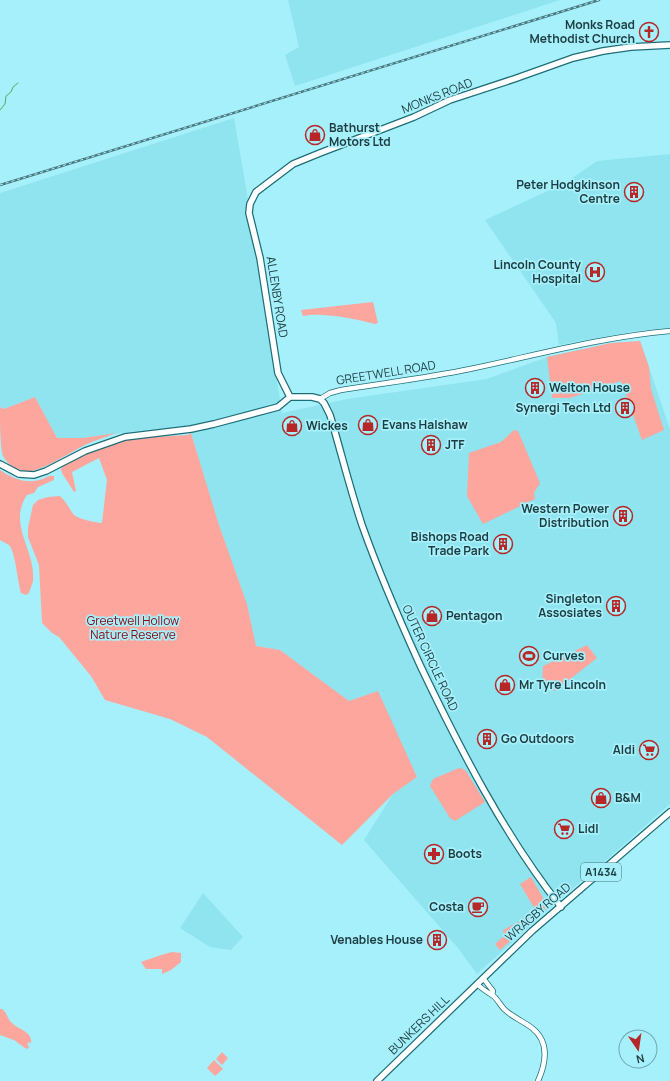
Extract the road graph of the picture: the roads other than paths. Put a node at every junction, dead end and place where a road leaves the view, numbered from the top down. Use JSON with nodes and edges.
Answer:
{"nodes":[{"id":1,"x":670,"y":44,"type":"edge"},
{"id":2,"x":251,"y":199,"type":"joint"},
{"id":3,"x":670,"y":331,"type":"edge"},
{"id":4,"x":290,"y":397,"type":"junction"},
{"id":5,"x":320,"y":399,"type":"junction"},
{"id":6,"x":0,"y":464,"type":"edge"},
{"id":7,"x":670,"y":812,"type":"edge"},
{"id":8,"x":560,"y":907,"type":"junction"},
{"id":9,"x":483,"y":978,"type":"junction"},
{"id":10,"x":477,"y":984,"type":"junction"},
{"id":11,"x":492,"y":994,"type":"junction"},
{"id":12,"x":377,"y":1081,"type":"edge"},
{"id":13,"x":538,"y":1081,"type":"edge"}],
"edges":[{"from":1,"to":2,"type":"main road","name":"MONKS ROAD"},
{"from":2,"to":4,"type":"main road","name":"ALLENBY ROAD"},
{"from":3,"to":5,"type":"street","name":"GREETWELL ROAD"},
{"from":4,"to":5,"type":"main road","name":"GREETWELL ROAD"},
{"from":4,"to":6,"type":"main road"},
{"from":5,"to":8,"type":"main road","name":"OUTER CIRCLE ROAD"},
{"from":7,"to":8,"type":"main road","name":"WRAGBY ROAD","number":"A1434"},
{"from":8,"to":9,"type":"main road","name":"WRAGBY ROAD","number":"A1434"},
{"from":9,"to":10,"type":"main road","name":"WRAGBY ROAD","number":"A1434"},
{"from":9,"to":11,"type":"street"},
{"from":10,"to":11,"type":"street"},
{"from":10,"to":12,"type":"main road","name":"BUNKERS HILL","number":"A1434"},
{"from":11,"to":13,"type":"street"}]}
